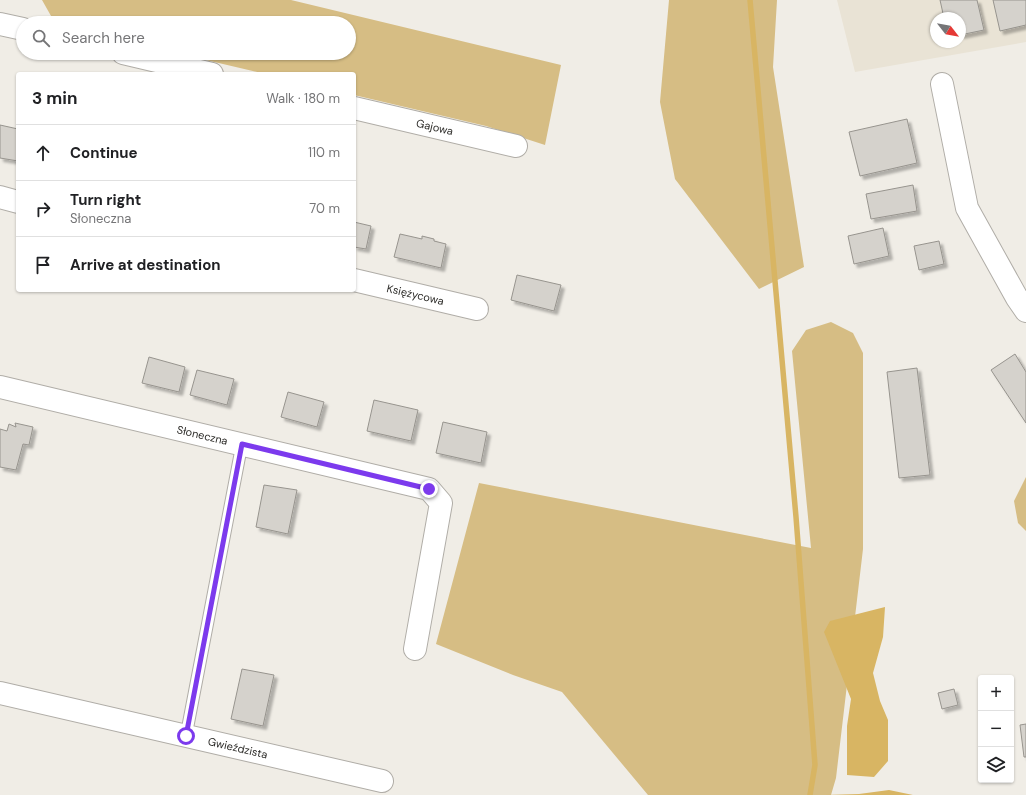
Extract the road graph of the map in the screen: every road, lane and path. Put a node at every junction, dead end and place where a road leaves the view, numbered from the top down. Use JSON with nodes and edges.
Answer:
{"nodes":[{"id":1,"x":0,"y":24,"type":"edge"},
{"id":2,"x":16,"y":27,"type":"edge"},
{"id":3,"x":153,"y":60,"type":"edge"},
{"id":4,"x":204,"y":72,"type":"edge"},
{"id":5,"x":942,"y":84,"type":"dead end"},
{"id":6,"x":356,"y":108,"type":"edge"},
{"id":7,"x":516,"y":146,"type":"dead end"},
{"id":8,"x":0,"y":197,"type":"edge"},
{"id":9,"x":16,"y":201,"type":"edge"},
{"id":10,"x":356,"y":280,"type":"edge"},
{"id":11,"x":477,"y":309,"type":"dead end"},
{"id":12,"x":1026,"y":311,"type":"edge"},
{"id":13,"x":0,"y":387,"type":"edge"},
{"id":14,"x":242,"y":444,"type":"junction"},
{"id":15,"x":415,"y":649,"type":"dead end"},
{"id":16,"x":0,"y":693,"type":"edge"},
{"id":17,"x":186,"y":736,"type":"junction"},
{"id":18,"x":382,"y":781,"type":"dead end"}],
"edges":[{"from":1,"to":2,"type":"street"},
{"from":3,"to":4,"type":"street"},
{"from":5,"to":12,"type":"street"},
{"from":6,"to":7,"type":"street","name":"Gajowa"},
{"from":8,"to":9,"type":"street"},
{"from":10,"to":11,"type":"street","name":"Księżycowa"},
{"from":13,"to":14,"type":"street","name":"Słoneczna"},
{"from":14,"to":15,"type":"street","name":"Słoneczna"},
{"from":14,"to":17,"type":"lane"},
{"from":16,"to":17,"type":"street","name":"Gwieździsta"},
{"from":17,"to":18,"type":"street","name":"Gwieździsta"}]}
